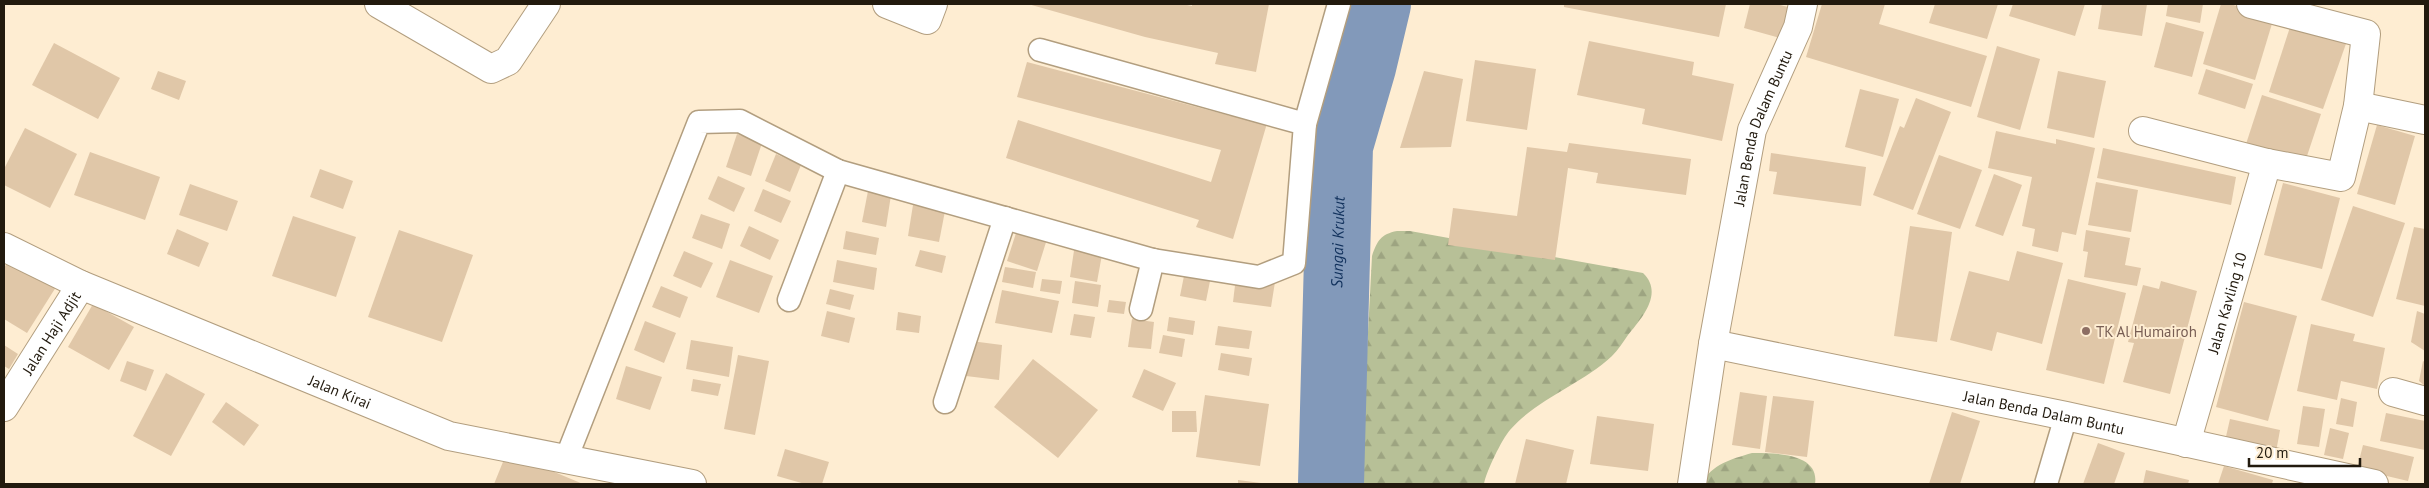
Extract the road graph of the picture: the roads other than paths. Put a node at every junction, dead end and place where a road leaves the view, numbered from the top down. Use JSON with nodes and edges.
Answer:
{"nodes":[{"id":1,"x":378,"y":4,"type":"edge"},
{"id":2,"x":546,"y":4,"type":"edge"},
{"id":3,"x":887,"y":4,"type":"edge"},
{"id":4,"x":933,"y":4,"type":"edge"},
{"id":5,"x":1339,"y":4,"type":"edge"},
{"id":6,"x":1803,"y":4,"type":"edge"},
{"id":7,"x":2252,"y":4,"type":"edge"},
{"id":8,"x":1040,"y":50,"type":"dead end"},
{"id":9,"x":2358,"y":106,"type":"junction"},
{"id":10,"x":2425,"y":120,"type":"edge"},
{"id":11,"x":1304,"y":124,"type":"junction"},
{"id":12,"x":2143,"y":131,"type":"dead end"},
{"id":13,"x":2267,"y":163,"type":"junction"},
{"id":14,"x":838,"y":171,"type":"junction"},
{"id":15,"x":1005,"y":218,"type":"junction"},
{"id":16,"x":4,"y":248,"type":"edge"},
{"id":17,"x":1153,"y":260,"type":"junction"},
{"id":18,"x":81,"y":285,"type":"junction"},
{"id":19,"x":789,"y":300,"type":"dead end"},
{"id":20,"x":1141,"y":309,"type":"dead end"},
{"id":21,"x":1713,"y":344,"type":"junction"},
{"id":22,"x":2393,"y":392,"type":"dead end"},
{"id":23,"x":2425,"y":401,"type":"edge"},
{"id":24,"x":945,"y":402,"type":"dead end"},
{"id":25,"x":4,"y":407,"type":"edge"},
{"id":26,"x":2066,"y":416,"type":"junction"},
{"id":27,"x":2186,"y":443,"type":"junction"},
{"id":28,"x":566,"y":458,"type":"junction"},
{"id":29,"x":692,"y":484,"type":"edge"},
{"id":30,"x":1692,"y":484,"type":"edge"},
{"id":31,"x":2046,"y":484,"type":"edge"},
{"id":32,"x":2374,"y":484,"type":"edge"}],
"edges":[{"from":1,"to":2,"type":"street"},
{"from":3,"to":4,"type":"street"},
{"from":5,"to":11,"type":"lane"},
{"from":6,"to":21,"type":"street","name":"Jalan Benda Dalam Buntu"},
{"from":7,"to":9,"type":"street"},
{"from":8,"to":11,"type":"lane"},
{"from":9,"to":10,"type":"street"},
{"from":9,"to":13,"type":"street"},
{"from":11,"to":17,"type":"lane"},
{"from":12,"to":13,"type":"street"},
{"from":13,"to":27,"type":"street","name":"Jalan Kavling 10"},
{"from":14,"to":15,"type":"lane"},
{"from":14,"to":19,"type":"lane"},
{"from":14,"to":28,"type":"lane"},
{"from":15,"to":17,"type":"lane"},
{"from":15,"to":24,"type":"lane"},
{"from":16,"to":18,"type":"street","name":"Jalan Kirai"},
{"from":17,"to":20,"type":"lane"},
{"from":18,"to":25,"type":"street","name":"Jalan Haji Adjit"},
{"from":18,"to":28,"type":"street","name":"Jalan Kirai"},
{"from":21,"to":26,"type":"street","name":"Jalan Benda Dalam Buntu"},
{"from":21,"to":30,"type":"street","name":"Jalan Benda Dalam Buntu"},
{"from":22,"to":23,"type":"street"},
{"from":26,"to":27,"type":"street","name":"Jalan Benda Dalam Buntu"},
{"from":26,"to":31,"type":"lane"},
{"from":27,"to":32,"type":"street","name":"Jalan Benda Dalam Buntu"},
{"from":28,"to":29,"type":"street","name":"Jalan Kirai"}]}
